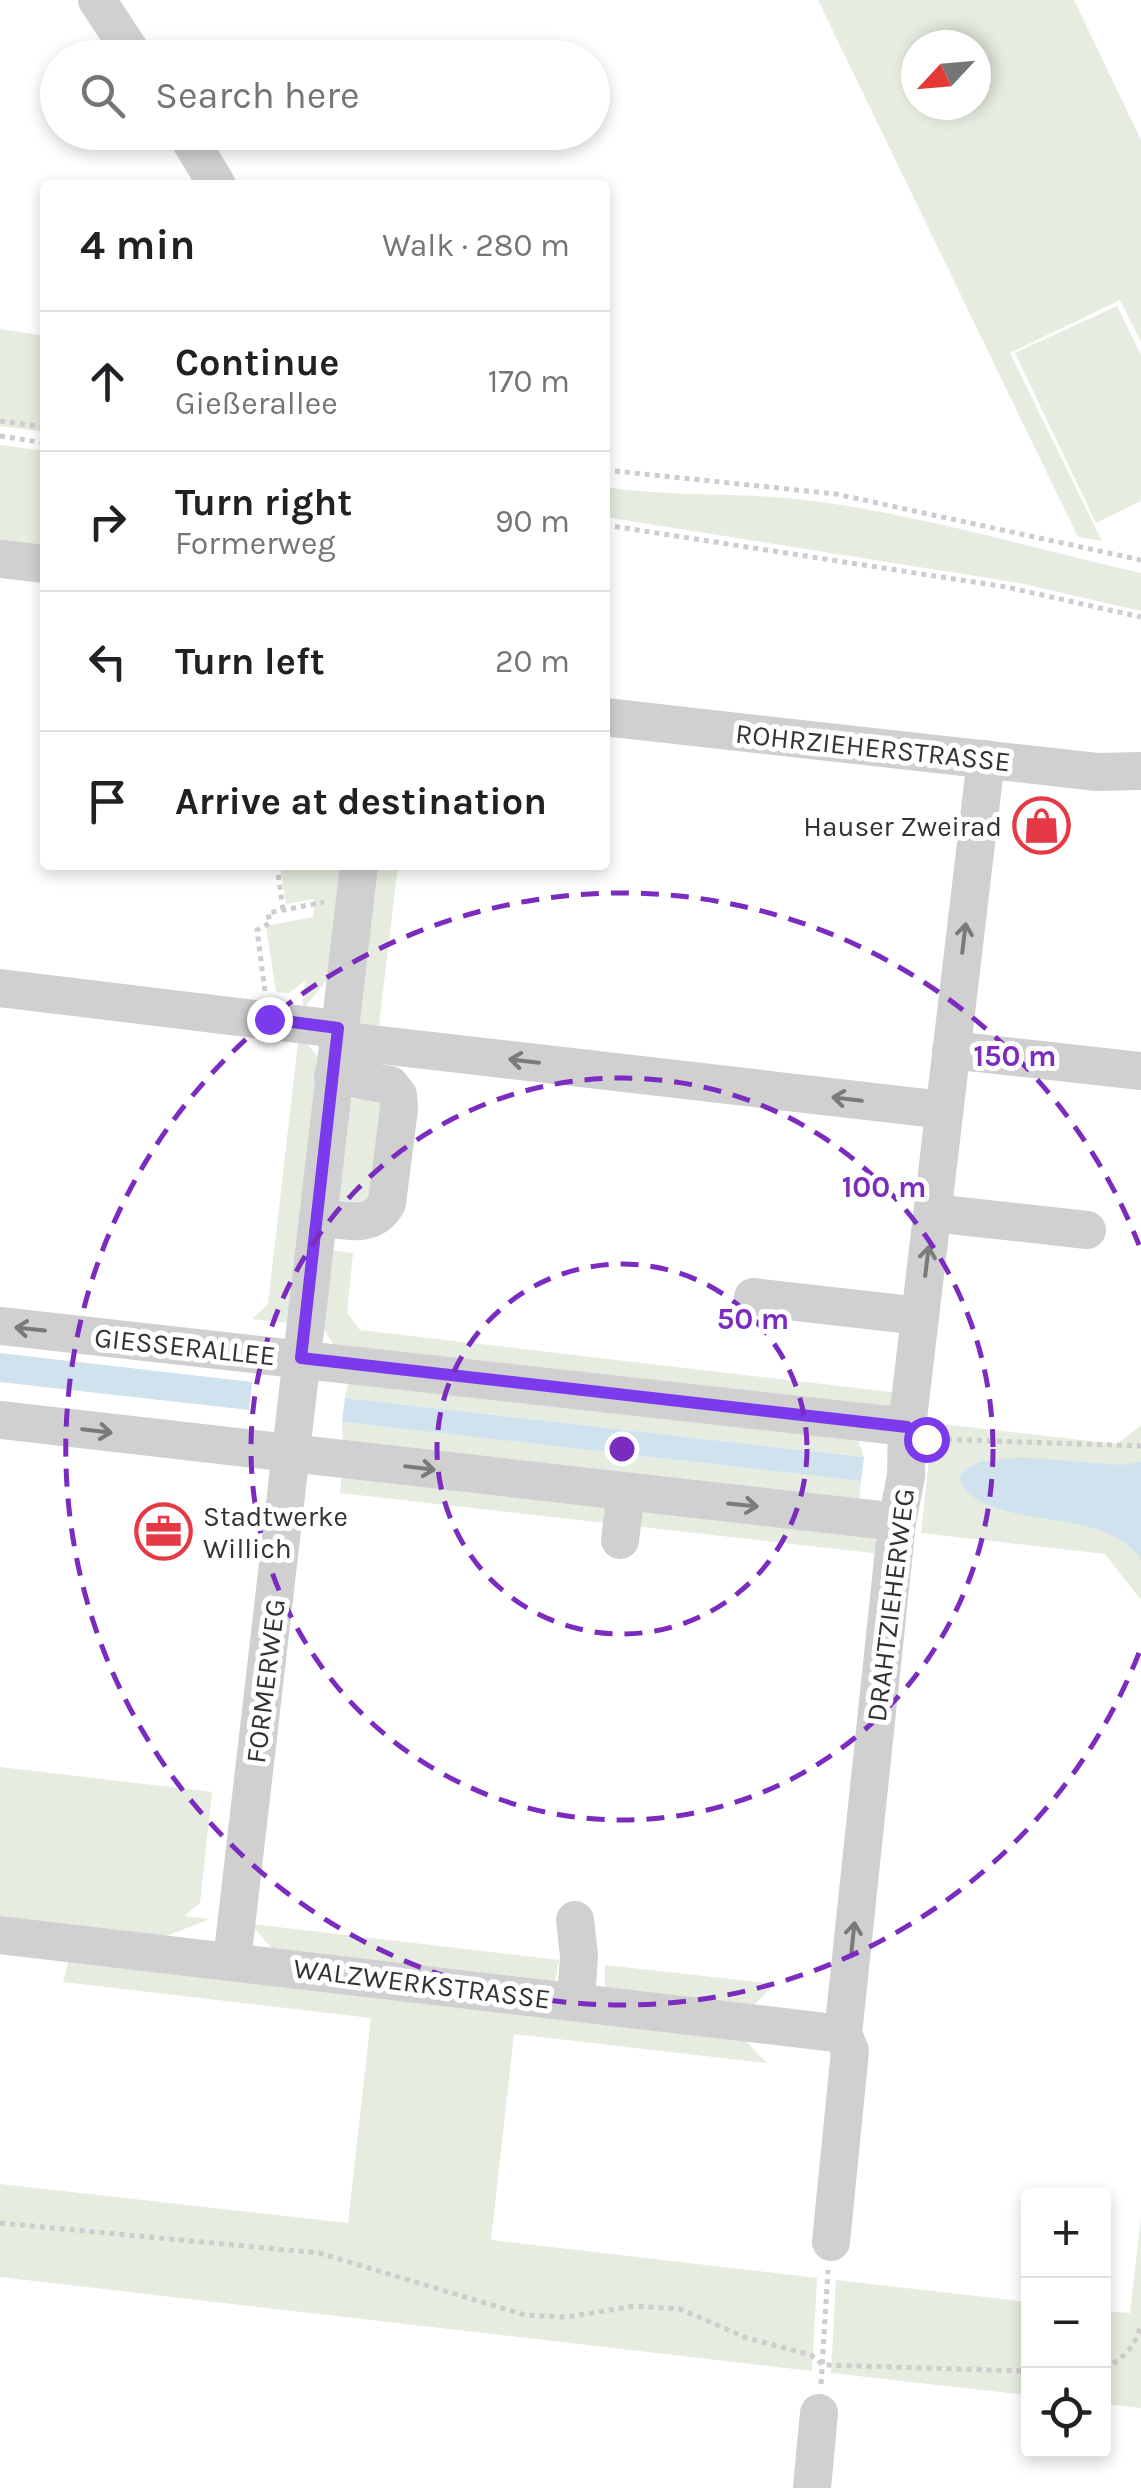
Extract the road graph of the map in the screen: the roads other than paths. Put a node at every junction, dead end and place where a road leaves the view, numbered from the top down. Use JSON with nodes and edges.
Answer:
{"nodes":[{"id":1,"x":97,"y":0,"type":"edge"},
{"id":2,"x":124,"y":40,"type":"edge"},
{"id":3,"x":195,"y":150,"type":"edge"},
{"id":4,"x":214,"y":180,"type":"edge"},
{"id":5,"x":0,"y":559,"type":"edge"},
{"id":6,"x":40,"y":563,"type":"edge"},
{"id":7,"x":610,"y":718,"type":"edge"},
{"id":8,"x":986,"y":759,"type":"junction"},
{"id":9,"x":1141,"y":772,"type":"edge"},
{"id":10,"x":357,"y":878,"type":"edge"},
{"id":11,"x":0,"y":988,"type":"edge"},
{"id":12,"x":336,"y":1048,"type":"junction"},
{"id":13,"x":951,"y":1050,"type":"junction"},
{"id":14,"x":1141,"y":1070,"type":"edge"},
{"id":15,"x":944,"y":1110,"type":"junction"},
{"id":16,"x":933,"y":1213,"type":"junction"},
{"id":17,"x":318,"y":1216,"type":"junction"},
{"id":18,"x":1086,"y":1230,"type":"dead end"},
{"id":19,"x":752,"y":1297,"type":"dead end"},
{"id":20,"x":920,"y":1316,"type":"junction"},
{"id":21,"x":0,"y":1326,"type":"edge"},
{"id":22,"x":301,"y":1358,"type":"junction"},
{"id":23,"x":0,"y":1420,"type":"edge"},
{"id":24,"x":907,"y":1427,"type":"junction"},
{"id":25,"x":291,"y":1453,"type":"junction"},
{"id":26,"x":626,"y":1492,"type":"junction"},
{"id":27,"x":897,"y":1522,"type":"junction"},
{"id":28,"x":620,"y":1540,"type":"dead end"},
{"id":29,"x":576,"y":1920,"type":"dead end"},
{"id":30,"x":0,"y":1935,"type":"edge"},
{"id":31,"x":232,"y":1961,"type":"junction"},
{"id":32,"x":576,"y":2001,"type":"junction"},
{"id":33,"x":843,"y":2034,"type":"junction"},
{"id":34,"x":831,"y":2242,"type":"road end"},
{"id":35,"x":819,"y":2413,"type":"dead end"},
{"id":36,"x":812,"y":2488,"type":"edge"}],
"edges":[{"from":1,"to":2,"type":"street"},
{"from":3,"to":4,"type":"street"},
{"from":5,"to":6,"type":"street"},
{"from":7,"to":8,"type":"street","name":"ROHRZIEHERSTRASSE"},
{"from":8,"to":9,"type":"street","name":"ROHRZIEHERSTRASSE"},
{"from":13,"to":8,"type":"street","name":"DRAHTZIEHERWEG","one_way":true},
{"from":10,"to":12,"type":"street","name":"FORMERWEG"},
{"from":11,"to":12,"type":"street"},
{"from":15,"to":12,"type":"street","one_way":true},
{"from":12,"to":17,"type":"street","name":"FORMERWEG"},
{"from":12,"to":17,"type":"street"},
{"from":13,"to":14,"type":"street"},
{"from":13,"to":15,"type":"street","name":"DRAHTZIEHERWEG"},
{"from":15,"to":16,"type":"street","name":"DRAHTZIEHERWEG"},
{"from":16,"to":18,"type":"street"},
{"from":20,"to":16,"type":"street","name":"DRAHTZIEHERWEG","one_way":true},
{"from":17,"to":22,"type":"street","name":"FORMERWEG"},
{"from":19,"to":20,"type":"street"},
{"from":20,"to":24,"type":"street","name":"DRAHTZIEHERWEG"},
{"from":22,"to":21,"type":"street","name":"GIESSERALLEE","one_way":true},
{"from":22,"to":24,"type":"street","name":"GIESSERALLEE"},
{"from":22,"to":25,"type":"street","name":"FORMERWEG"},
{"from":23,"to":25,"type":"street","one_way":true},
{"from":24,"to":27,"type":"street","name":"DRAHTZIEHERWEG"},
{"from":25,"to":26,"type":"street","one_way":true},
{"from":25,"to":31,"type":"street","name":"FORMERWEG"},
{"from":26,"to":27,"type":"street","one_way":true},
{"from":26,"to":28,"type":"street"},
{"from":33,"to":27,"type":"street","name":"DRAHTZIEHERWEG","one_way":true},
{"from":29,"to":32,"type":"street"},
{"from":30,"to":31,"type":"street","name":"WALZWERKSTRASSE"},
{"from":31,"to":32,"type":"street","name":"WALZWERKSTRASSE"},
{"from":32,"to":33,"type":"street","name":"WALZWERKSTRASSE"},
{"from":33,"to":34,"type":"street","name":"DRAHTZIEHERWEG"},
{"from":35,"to":36,"type":"street"}]}
